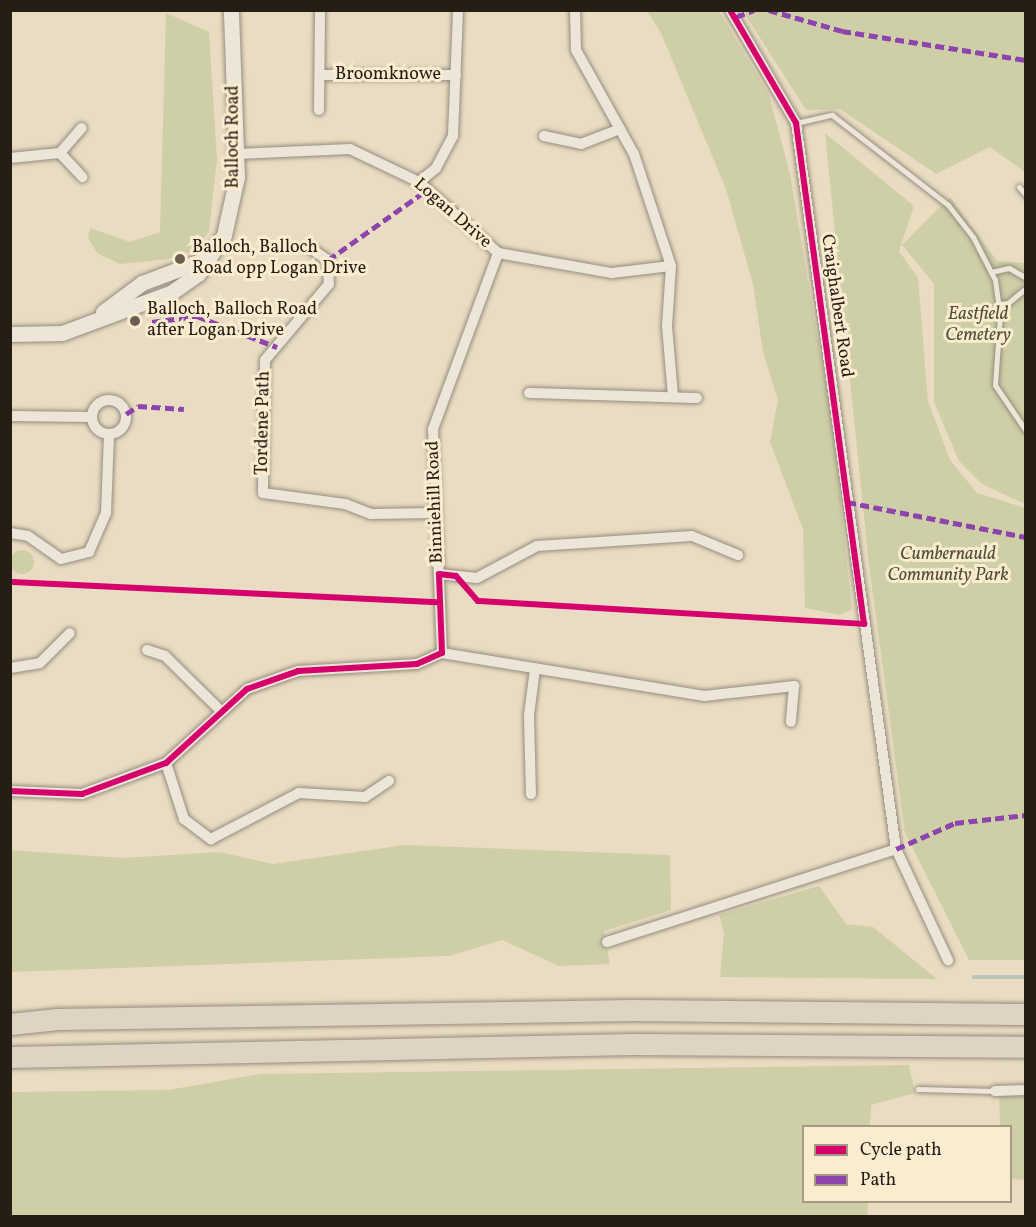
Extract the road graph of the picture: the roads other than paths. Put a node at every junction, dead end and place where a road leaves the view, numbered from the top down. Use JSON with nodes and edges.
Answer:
{"nodes":[{"id":1,"x":231,"y":10,"type":"edge"},
{"id":2,"x":320,"y":10,"type":"edge"},
{"id":3,"x":458,"y":10,"type":"edge"},
{"id":4,"x":575,"y":10,"type":"edge"},
{"id":5,"x":730,"y":10,"type":"edge"},
{"id":6,"x":320,"y":75,"type":"junction"},
{"id":7,"x":456,"y":75,"type":"junction"},
{"id":8,"x":319,"y":110,"type":"dead end"},
{"id":9,"x":796,"y":123,"type":"junction"},
{"id":10,"x":82,"y":128,"type":"dead end"},
{"id":11,"x":620,"y":129,"type":"junction"},
{"id":12,"x":544,"y":136,"type":"dead end"},
{"id":13,"x":60,"y":153,"type":"junction"},
{"id":14,"x":237,"y":154,"type":"junction"},
{"id":15,"x":10,"y":158,"type":"edge"},
{"id":16,"x":82,"y":177,"type":"dead end"},
{"id":17,"x":419,"y":182,"type":"junction"},
{"id":18,"x":1019,"y":187,"type":"dead end"},
{"id":19,"x":1026,"y":195,"type":"edge"},
{"id":20,"x":310,"y":248,"type":"dead end"},
{"id":21,"x":498,"y":253,"type":"junction"},
{"id":22,"x":671,"y":266,"type":"junction"},
{"id":23,"x":992,"y":272,"type":"junction"},
{"id":24,"x":1026,"y":278,"type":"edge"},
{"id":25,"x":1026,"y":288,"type":"edge"},
{"id":26,"x":999,"y":303,"type":"junction"},
{"id":27,"x":10,"y":334,"type":"edge"},
{"id":28,"x":529,"y":393,"type":"dead end"},
{"id":29,"x":673,"y":396,"type":"junction"},
{"id":30,"x":698,"y":398,"type":"dead end"},
{"id":31,"x":10,"y":416,"type":"edge"},
{"id":32,"x":91,"y":417,"type":"junction"},
{"id":33,"x":1026,"y":431,"type":"edge"},
{"id":34,"x":109,"y":434,"type":"junction"},
{"id":35,"x":435,"y":513,"type":"junction"},
{"id":36,"x":10,"y":533,"type":"edge"},
{"id":37,"x":738,"y":555,"type":"dead end"},
{"id":38,"x":439,"y":574,"type":"junction"},
{"id":39,"x":70,"y":633,"type":"dead end"},
{"id":40,"x":147,"y":650,"type":"dead end"},
{"id":41,"x":442,"y":653,"type":"junction"},
{"id":42,"x":10,"y":668,"type":"edge"},
{"id":43,"x":535,"y":669,"type":"junction"},
{"id":44,"x":219,"y":709,"type":"junction"},
{"id":45,"x":791,"y":722,"type":"dead end"},
{"id":46,"x":166,"y":763,"type":"junction"},
{"id":47,"x":389,"y":780,"type":"dead end"},
{"id":48,"x":10,"y":791,"type":"edge"},
{"id":49,"x":531,"y":794,"type":"dead end"},
{"id":50,"x":896,"y":849,"type":"junction"},
{"id":51,"x":606,"y":942,"type":"dead end"},
{"id":52,"x":948,"y":960,"type":"dead end"},
{"id":53,"x":1026,"y":1014,"type":"edge"},
{"id":54,"x":10,"y":1024,"type":"edge"},
{"id":55,"x":1026,"y":1047,"type":"edge"},
{"id":56,"x":10,"y":1057,"type":"edge"},
{"id":57,"x":918,"y":1089,"type":"dead end"},
{"id":58,"x":995,"y":1090,"type":"joint"},
{"id":59,"x":1026,"y":1090,"type":"edge"}],
"edges":[{"from":1,"to":14,"type":"street","name":"Balloch Road"},
{"from":2,"to":6,"type":"street","name":"Broomknowe"},
{"from":3,"to":7,"type":"street","name":"Broomknowe"},
{"from":4,"to":11,"type":"street"},
{"from":5,"to":9,"type":"street","name":"Craighalbert Road"},
{"from":6,"to":7,"type":"street","name":"Broomknowe"},
{"from":6,"to":8,"type":"street","name":"Broomknowe"},
{"from":7,"to":17,"type":"street","name":"Broomknowe"},
{"from":9,"to":23,"type":"lane"},
{"from":9,"to":50,"type":"street","name":"Craighalbert Road"},
{"from":10,"to":13,"type":"street"},
{"from":11,"to":12,"type":"street"},
{"from":11,"to":22,"type":"street"},
{"from":13,"to":15,"type":"street"},
{"from":13,"to":16,"type":"street"},
{"from":14,"to":17,"type":"street","name":"Logan Drive"},
{"from":14,"to":27,"type":"street","name":"Balloch Road"},
{"from":17,"to":21,"type":"street","name":"Logan Drive"},
{"from":18,"to":19,"type":"lane"},
{"from":20,"to":35,"type":"street","name":"Tordene Path"},
{"from":21,"to":22,"type":"street","name":"Logan Drive"},
{"from":21,"to":35,"type":"street","name":"Binniehill Road"},
{"from":22,"to":29,"type":"street"},
{"from":23,"to":24,"type":"lane"},
{"from":23,"to":26,"type":"lane"},
{"from":25,"to":26,"type":"lane"},
{"from":26,"to":33,"type":"lane"},
{"from":28,"to":29,"type":"street"},
{"from":29,"to":30,"type":"street"},
{"from":31,"to":32,"type":"street"},
{"from":32,"to":34,"type":"street"},
{"from":32,"to":34,"type":"street"},
{"from":34,"to":36,"type":"street"},
{"from":35,"to":38,"type":"street","name":"Binniehill Road"},
{"from":37,"to":38,"type":"street"},
{"from":38,"to":41,"type":"street","name":"Binniehill Road"},
{"from":39,"to":42,"type":"street"},
{"from":40,"to":44,"type":"street"},
{"from":41,"to":43,"type":"street"},
{"from":41,"to":44,"type":"street"},
{"from":43,"to":45,"type":"street"},
{"from":43,"to":49,"type":"street"},
{"from":44,"to":46,"type":"street"},
{"from":46,"to":47,"type":"street"},
{"from":46,"to":48,"type":"street"},
{"from":50,"to":51,"type":"street"},
{"from":50,"to":52,"type":"street","name":"Craighalbert Road"},
{"from":53,"to":54,"type":"highway"},
{"from":55,"to":56,"type":"highway"},
{"from":57,"to":58,"type":"lane"},
{"from":58,"to":59,"type":"street"}]}
